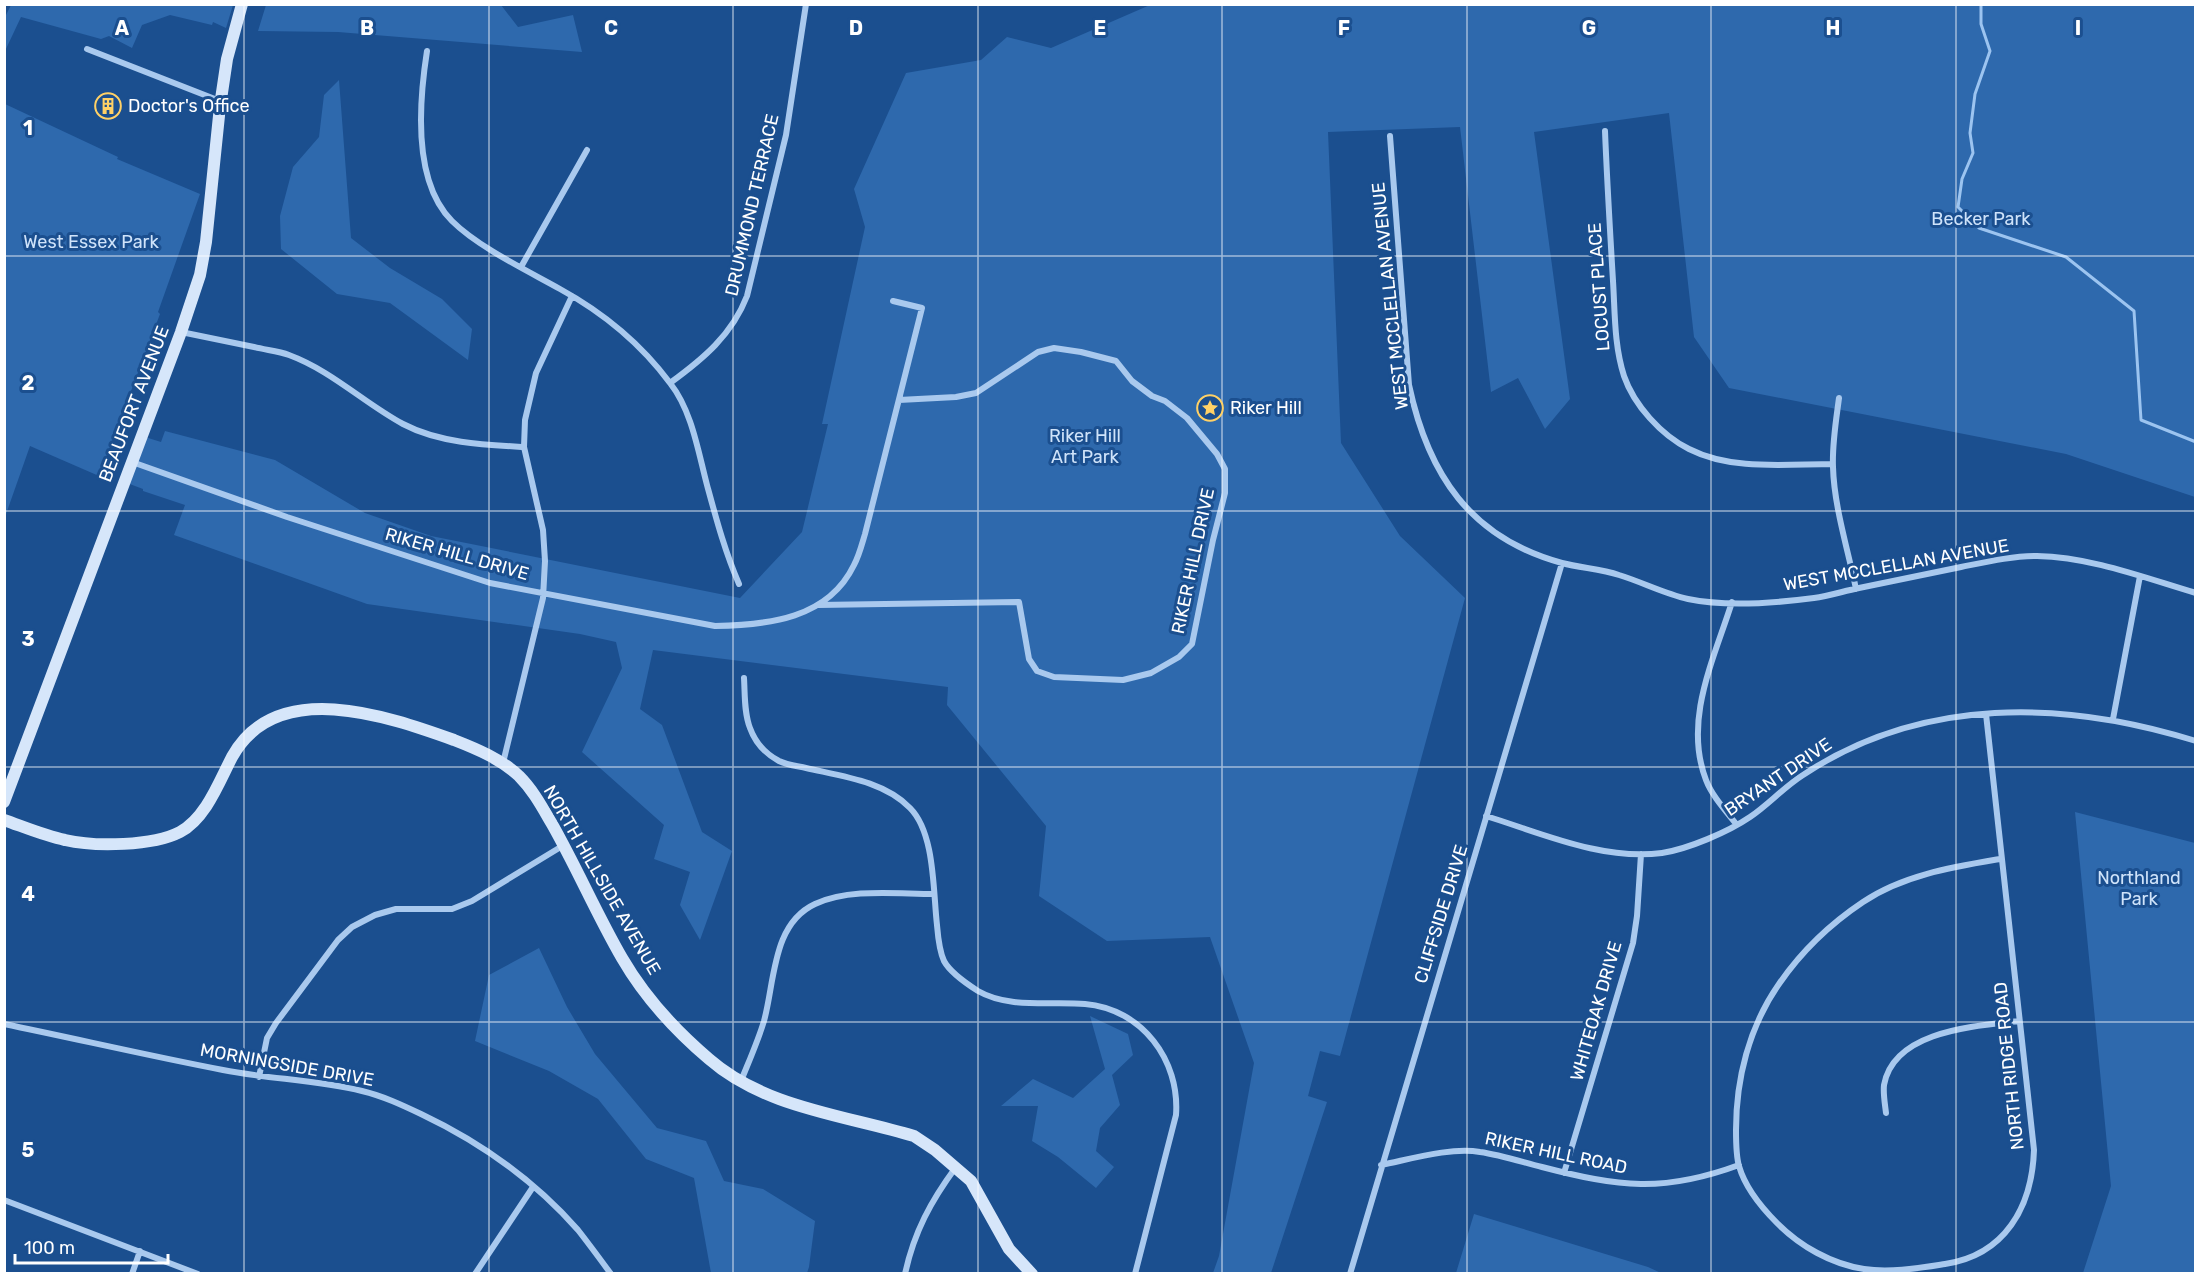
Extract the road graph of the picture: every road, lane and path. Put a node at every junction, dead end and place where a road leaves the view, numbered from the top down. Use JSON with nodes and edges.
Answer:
{"nodes":[{"id":1,"x":242,"y":4,"type":"edge"},
{"id":2,"x":806,"y":4,"type":"edge"},
{"id":3,"x":87,"y":49,"type":"dead end"},
{"id":4,"x":426,"y":51,"type":"dead end"},
{"id":5,"x":220,"y":101,"type":"junction"},
{"id":6,"x":1605,"y":131,"type":"dead end"},
{"id":7,"x":1390,"y":136,"type":"dead end"},
{"id":8,"x":587,"y":150,"type":"dead end"},
{"id":9,"x":521,"y":267,"type":"junction"},
{"id":10,"x":572,"y":296,"type":"junction"},
{"id":11,"x":893,"y":301,"type":"dead end"},
{"id":12,"x":181,"y":332,"type":"junction"},
{"id":13,"x":670,"y":383,"type":"junction"},
{"id":14,"x":1839,"y":398,"type":"dead end"},
{"id":15,"x":899,"y":400,"type":"junction"},
{"id":16,"x":524,"y":447,"type":"junction"},
{"id":17,"x":132,"y":462,"type":"junction"},
{"id":18,"x":1833,"y":464,"type":"junction"},
{"id":19,"x":1562,"y":563,"type":"junction"},
{"id":20,"x":2140,"y":576,"type":"junction"},
{"id":21,"x":739,"y":585,"type":"dead end"},
{"id":22,"x":1856,"y":589,"type":"junction"},
{"id":23,"x":2196,"y":593,"type":"edge"},
{"id":24,"x":543,"y":594,"type":"junction"},
{"id":25,"x":1732,"y":602,"type":"junction"},
{"id":26,"x":818,"y":605,"type":"junction"},
{"id":27,"x":744,"y":678,"type":"dead end"},
{"id":28,"x":1986,"y":714,"type":"junction"},
{"id":29,"x":2113,"y":719,"type":"junction"},
{"id":30,"x":2196,"y":741,"type":"edge"},
{"id":31,"x":503,"y":763,"type":"junction"},
{"id":32,"x":4,"y":801,"type":"edge"},
{"id":33,"x":1486,"y":816,"type":"junction"},
{"id":34,"x":4,"y":820,"type":"edge"},
{"id":35,"x":1737,"y":825,"type":"junction"},
{"id":36,"x":564,"y":845,"type":"junction"},
{"id":37,"x":1641,"y":854,"type":"junction"},
{"id":38,"x":2000,"y":859,"type":"junction"},
{"id":39,"x":934,"y":894,"type":"junction"},
{"id":40,"x":2019,"y":1021,"type":"junction"},
{"id":41,"x":4,"y":1024,"type":"edge"},
{"id":42,"x":259,"y":1077,"type":"junction"},
{"id":43,"x":741,"y":1081,"type":"junction"},
{"id":44,"x":1886,"y":1113,"type":"dead end"},
{"id":45,"x":1381,"y":1165,"type":"junction"},
{"id":46,"x":1739,"y":1165,"type":"junction"},
{"id":47,"x":956,"y":1167,"type":"junction"},
{"id":48,"x":1564,"y":1173,"type":"junction"},
{"id":49,"x":533,"y":1187,"type":"junction"},
{"id":50,"x":4,"y":1200,"type":"edge"},
{"id":51,"x":140,"y":1251,"type":"junction"},
{"id":52,"x":132,"y":1274,"type":"edge"},
{"id":53,"x":198,"y":1274,"type":"edge"},
{"id":54,"x":475,"y":1274,"type":"edge"},
{"id":55,"x":611,"y":1274,"type":"edge"},
{"id":56,"x":905,"y":1274,"type":"edge"},
{"id":57,"x":1032,"y":1274,"type":"edge"},
{"id":58,"x":1135,"y":1274,"type":"edge"},
{"id":59,"x":1350,"y":1274,"type":"edge"}],
"edges":[{"from":1,"to":5,"type":"street","name":"BEAUFORT AVENUE"},
{"from":2,"to":13,"type":"street","name":"DRUMMOND TERRACE"},
{"from":3,"to":5,"type":"street"},
{"from":4,"to":9,"type":"street"},
{"from":5,"to":12,"type":"street","name":"BEAUFORT AVENUE"},
{"from":6,"to":18,"type":"street","name":"LOCUST PLACE"},
{"from":7,"to":19,"type":"street","name":"WEST MCCLELLAN AVENUE"},
{"from":8,"to":9,"type":"street"},
{"from":9,"to":10,"type":"street"},
{"from":10,"to":13,"type":"street"},
{"from":10,"to":16,"type":"street"},
{"from":11,"to":15,"type":"street","name":"RIKER HILL DRIVE"},
{"from":12,"to":16,"type":"street"},
{"from":12,"to":17,"type":"street","name":"BEAUFORT AVENUE"},
{"from":13,"to":21,"type":"street"},
{"from":14,"to":18,"type":"street"},
{"from":15,"to":26,"type":"street","name":"RIKER HILL DRIVE"},
{"from":15,"to":26,"type":"street","name":"RIKER HILL DRIVE"},
{"from":16,"to":24,"type":"street"},
{"from":17,"to":24,"type":"street","name":"RIKER HILL DRIVE"},
{"from":17,"to":32,"type":"street","name":"BEAUFORT AVENUE"},
{"from":18,"to":22,"type":"street"},
{"from":19,"to":25,"type":"street","name":"WEST MCCLELLAN AVENUE"},
{"from":19,"to":33,"type":"street","name":"CLIFFSIDE DRIVE"},
{"from":20,"to":22,"type":"street","name":"WEST MCCLELLAN AVENUE"},
{"from":20,"to":23,"type":"street","name":"WEST MCCLELLAN AVENUE"},
{"from":20,"to":29,"type":"street"},
{"from":22,"to":25,"type":"street","name":"WEST MCCLELLAN AVENUE"},
{"from":24,"to":26,"type":"street","name":"RIKER HILL DRIVE"},
{"from":24,"to":31,"type":"street"},
{"from":25,"to":35,"type":"street"},
{"from":27,"to":39,"type":"street"},
{"from":28,"to":29,"type":"street","name":"BRYANT DRIVE"},
{"from":28,"to":35,"type":"street","name":"BRYANT DRIVE"},
{"from":28,"to":38,"type":"street","name":"NORTH RIDGE ROAD"},
{"from":29,"to":30,"type":"street","name":"BRYANT DRIVE"},
{"from":31,"to":34,"type":"street","name":"NORTH HILLSIDE AVENUE"},
{"from":31,"to":36,"type":"street","name":"NORTH HILLSIDE AVENUE"},
{"from":33,"to":37,"type":"street","name":"BRYANT DRIVE"},
{"from":33,"to":45,"type":"street","name":"CLIFFSIDE DRIVE"},
{"from":35,"to":37,"type":"street","name":"BRYANT DRIVE"},
{"from":36,"to":42,"type":"street"},
{"from":36,"to":43,"type":"street","name":"NORTH HILLSIDE AVENUE"},
{"from":37,"to":48,"type":"street","name":"WHITEOAK DRIVE"},
{"from":38,"to":40,"type":"street","name":"NORTH RIDGE ROAD"},
{"from":38,"to":46,"type":"street"},
{"from":39,"to":43,"type":"street"},
{"from":39,"to":58,"type":"street"},
{"from":40,"to":44,"type":"street"},
{"from":40,"to":46,"type":"street","name":"NORTH RIDGE ROAD"},
{"from":41,"to":42,"type":"street","name":"MORNINGSIDE DRIVE"},
{"from":42,"to":49,"type":"street","name":"MORNINGSIDE DRIVE"},
{"from":43,"to":47,"type":"street","name":"NORTH HILLSIDE AVENUE"},
{"from":45,"to":48,"type":"street","name":"RIKER HILL ROAD"},
{"from":45,"to":59,"type":"street","name":"CLIFFSIDE DRIVE"},
{"from":46,"to":48,"type":"street","name":"RIKER HILL ROAD"},
{"from":47,"to":56,"type":"street"},
{"from":47,"to":57,"type":"street","name":"NORTH HILLSIDE AVENUE"},
{"from":49,"to":54,"type":"street"},
{"from":49,"to":55,"type":"street","name":"MORNINGSIDE DRIVE"},
{"from":50,"to":51,"type":"street"},
{"from":51,"to":52,"type":"street"},
{"from":51,"to":53,"type":"street"}]}
